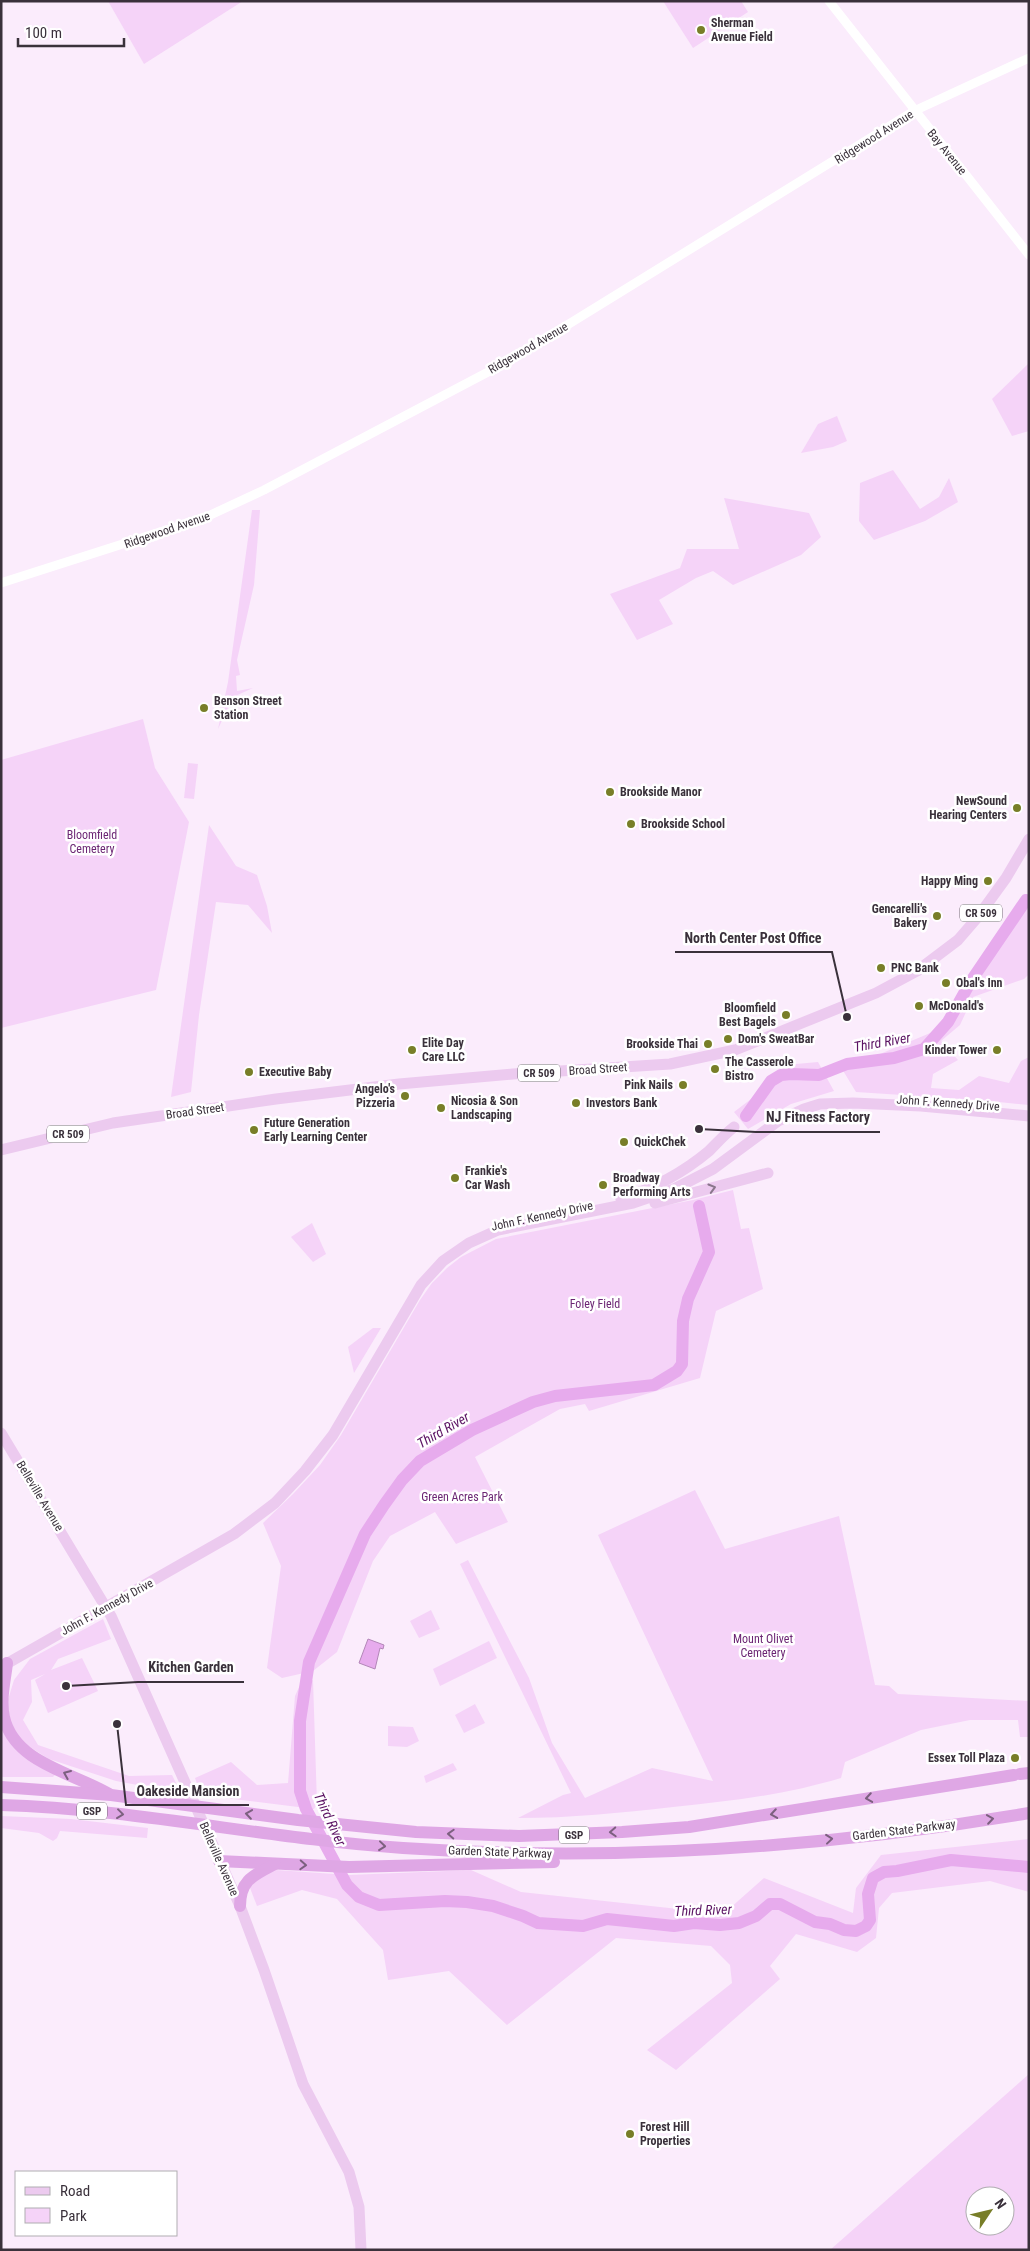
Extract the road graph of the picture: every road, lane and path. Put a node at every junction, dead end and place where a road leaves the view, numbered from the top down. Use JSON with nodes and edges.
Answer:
{"nodes":[{"id":1,"x":829,"y":1,"type":"edge"},
{"id":2,"x":1029,"y":58,"type":"edge"},
{"id":3,"x":914,"y":111,"type":"junction"},
{"id":4,"x":1029,"y":255,"type":"edge"},
{"id":5,"x":1,"y":583,"type":"edge"},
{"id":6,"x":1029,"y":839,"type":"edge"},
{"id":7,"x":1029,"y":1110,"type":"edge"},
{"id":8,"x":1029,"y":1116,"type":"edge"},
{"id":9,"x":734,"y":1127,"type":"dead end"},
{"id":10,"x":1,"y":1150,"type":"edge"},
{"id":11,"x":768,"y":1173,"type":"dead end"},
{"id":12,"x":605,"y":1204,"type":"junction"},
{"id":13,"x":579,"y":1214,"type":"junction"},
{"id":14,"x":1,"y":1433,"type":"edge"},
{"id":15,"x":212,"y":1547,"type":"junction"},
{"id":16,"x":106,"y":1607,"type":"junction"},
{"id":17,"x":4,"y":1665,"type":"edge"},
{"id":18,"x":1021,"y":1774,"type":"edge"},
{"id":19,"x":1,"y":1787,"type":"edge"},
{"id":20,"x":111,"y":1795,"type":"junction"},
{"id":21,"x":1,"y":1805,"type":"edge"},
{"id":22,"x":1029,"y":1813,"type":"edge"},
{"id":23,"x":693,"y":1850,"type":"junction"},
{"id":24,"x":219,"y":1861,"type":"junction"},
{"id":25,"x":276,"y":1864,"type":"junction"},
{"id":26,"x":240,"y":1906,"type":"junction"},
{"id":27,"x":361,"y":2250,"type":"edge"}],
"edges":[{"from":1,"to":3,"type":"street","name":"Bay Avenue"},
{"from":2,"to":3,"type":"street","name":"Ridgewood Avenue"},
{"from":3,"to":4,"type":"street","name":"Bay Avenue"},
{"from":3,"to":5,"type":"street","name":"Ridgewood Avenue"},
{"from":6,"to":10,"type":"main road","name":"Broad Street","number":"CR 509"},
{"from":7,"to":12,"type":"main road","name":"John F. Kennedy Drive"},
{"from":8,"to":13,"type":"main road","name":"John F. Kennedy Drive"},
{"from":9,"to":12,"type":"main road"},
{"from":13,"to":11,"type":"main road","one_way":true},
{"from":12,"to":15,"type":"main road","name":"John F. Kennedy Drive"},
{"from":13,"to":15,"type":"main road","name":"John F. Kennedy Drive"},
{"from":14,"to":16,"type":"main road","name":"Belleville Avenue"},
{"from":15,"to":16,"type":"main road","name":"John F. Kennedy Drive"},
{"from":16,"to":17,"type":"main road","name":"John F. Kennedy Drive"},
{"from":16,"to":24,"type":"main road","name":"Belleville Avenue"},
{"from":20,"to":17,"type":"highway","one_way":true},
{"from":18,"to":20,"type":"highway","name":"Garden State Parkway","number":"GSP","one_way":true},
{"from":19,"to":20,"type":"highway","name":"Garden State Parkway","number":"GSP"},
{"from":21,"to":23,"type":"highway","name":"Garden State Parkway","number":"GSP","one_way":true},
{"from":23,"to":22,"type":"highway","name":"Garden State Parkway","number":"GSP","one_way":true},
{"from":25,"to":23,"type":"highway","one_way":true},
{"from":24,"to":25,"type":"highway"},
{"from":24,"to":26,"type":"main road","name":"Belleville Avenue"},
{"from":25,"to":26,"type":"highway"},
{"from":26,"to":27,"type":"main road","name":"Belleville Avenue"}]}
